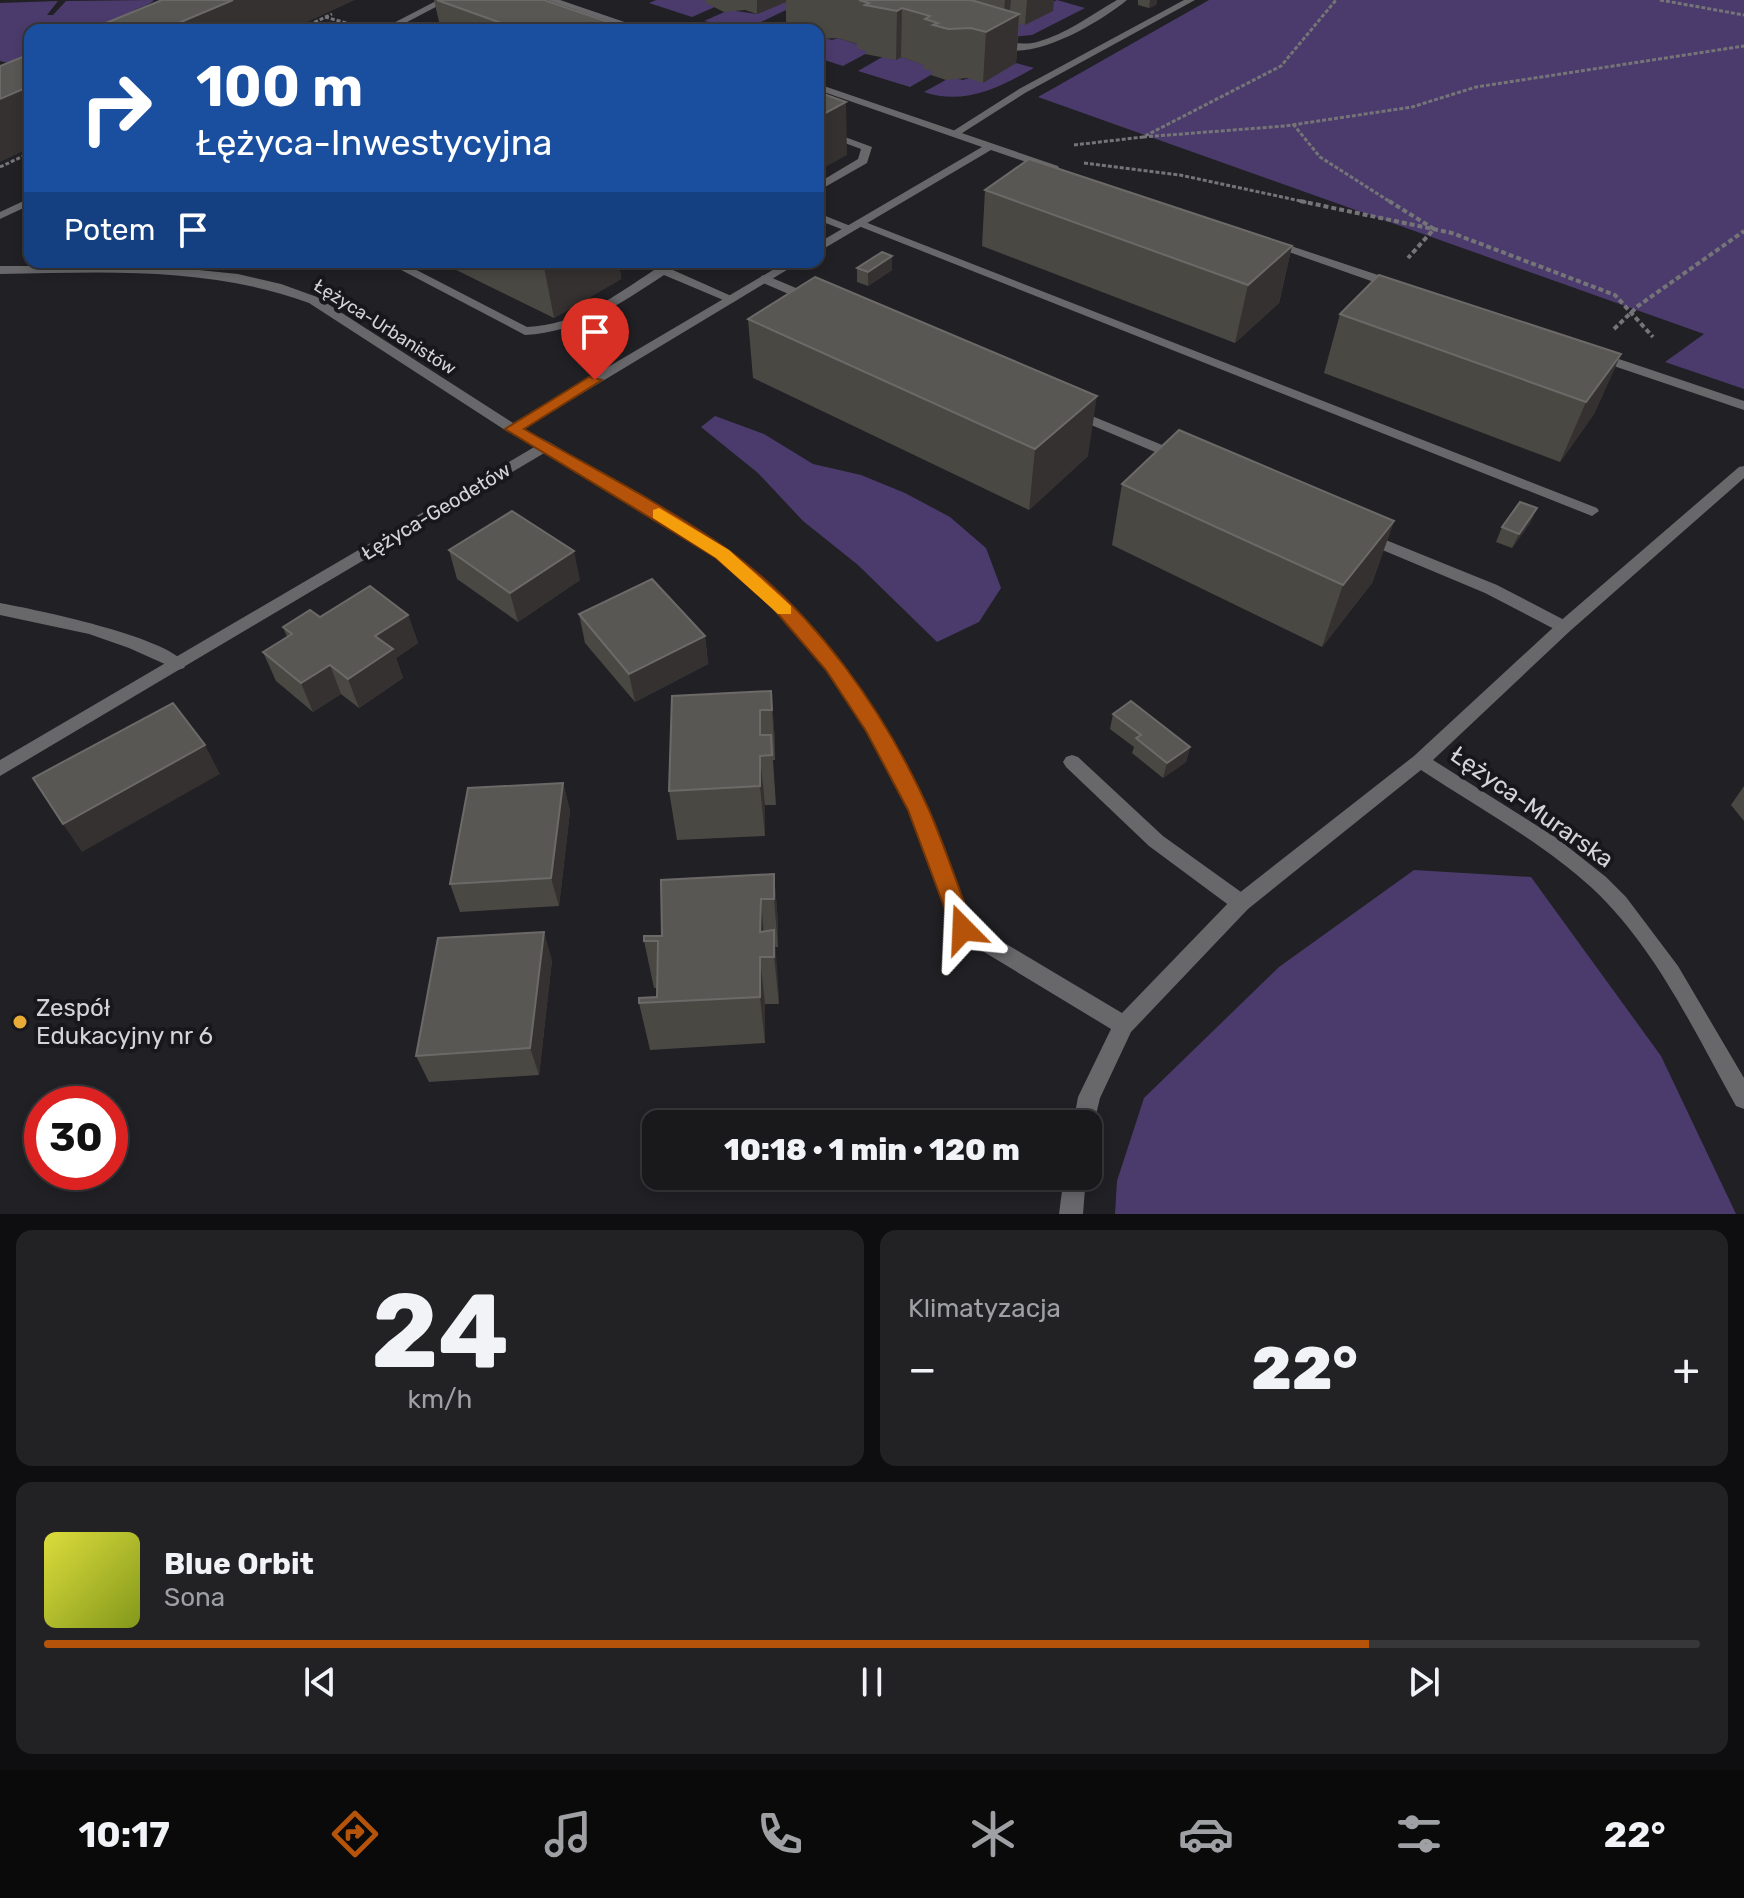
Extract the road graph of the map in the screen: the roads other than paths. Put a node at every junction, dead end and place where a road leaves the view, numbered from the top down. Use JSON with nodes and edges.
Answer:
{"nodes":[{"id":1,"x":445,"y":0,"type":"edge"},
{"id":2,"x":551,"y":0,"type":"edge"},
{"id":3,"x":1123,"y":0,"type":"edge"},
{"id":4,"x":1193,"y":0,"type":"edge"},
{"id":5,"x":397,"y":24,"type":"edge"},
{"id":6,"x":625,"y":24,"type":"edge"},
{"id":7,"x":983,"y":42,"type":"edge"},
{"id":8,"x":824,"y":89,"type":"edge"},
{"id":9,"x":824,"y":132,"type":"edge"},
{"id":10,"x":955,"y":133,"type":"junction"},
{"id":11,"x":990,"y":146,"type":"junction"},
{"id":12,"x":1067,"y":172,"type":"edge"},
{"id":13,"x":824,"y":184,"type":"edge"},
{"id":14,"x":24,"y":204,"type":"edge"},
{"id":15,"x":0,"y":216,"type":"edge"},
{"id":16,"x":824,"y":218,"type":"edge"},
{"id":17,"x":855,"y":226,"type":"junction"},
{"id":18,"x":1266,"y":241,"type":"edge"},
{"id":19,"x":824,"y":244,"type":"edge"},
{"id":20,"x":404,"y":268,"type":"edge"},
{"id":21,"x":658,"y":268,"type":"edge"},
{"id":22,"x":784,"y":268,"type":"edge"},
{"id":23,"x":0,"y":270,"type":"edge"},
{"id":24,"x":663,"y":270,"type":"junction"},
{"id":25,"x":765,"y":279,"type":"junction"},
{"id":26,"x":1415,"y":292,"type":"edge"},
{"id":27,"x":732,"y":299,"type":"junction"},
{"id":28,"x":819,"y":303,"type":"edge"},
{"id":29,"x":1589,"y":353,"type":"edge"},
{"id":30,"x":1744,"y":406,"type":"edge"},
{"id":31,"x":1062,"y":407,"type":"edge"},
{"id":32,"x":513,"y":429,"type":"junction"},
{"id":33,"x":546,"y":446,"type":"junction"},
{"id":34,"x":1191,"y":462,"type":"edge"},
{"id":35,"x":1744,"y":470,"type":"edge"},
{"id":36,"x":1592,"y":511,"type":"dead end"},
{"id":37,"x":1345,"y":528,"type":"edge"},
{"id":38,"x":0,"y":609,"type":"edge"},
{"id":39,"x":1564,"y":627,"type":"junction"},
{"id":40,"x":178,"y":664,"type":"junction"},
{"id":41,"x":1420,"y":761,"type":"junction"},
{"id":42,"x":1072,"y":762,"type":"dead end"},
{"id":43,"x":0,"y":769,"type":"edge"},
{"id":44,"x":1241,"y":903,"type":"junction"},
{"id":45,"x":1124,"y":1025,"type":"junction"},
{"id":46,"x":1744,"y":1099,"type":"edge"},
{"id":47,"x":1087,"y":1110,"type":"edge"},
{"id":48,"x":1074,"y":1190,"type":"edge"},
{"id":49,"x":1071,"y":1214,"type":"edge"}],
"edges":[{"from":1,"to":5,"type":"street"},
{"from":2,"to":6,"type":"street"},
{"from":3,"to":7,"type":"street"},
{"from":4,"to":10,"type":"street"},
{"from":8,"to":10,"type":"street"},
{"from":9,"to":13,"type":"street"},
{"from":10,"to":11,"type":"street"},
{"from":11,"to":12,"type":"street"},
{"from":11,"to":17,"type":"street"},
{"from":14,"to":15,"type":"street"},
{"from":16,"to":17,"type":"street"},
{"from":17,"to":19,"type":"street"},
{"from":17,"to":36,"type":"street"},
{"from":18,"to":26,"type":"street"},
{"from":20,"to":24,"type":"street"},
{"from":21,"to":24,"type":"street"},
{"from":22,"to":25,"type":"street"},
{"from":23,"to":32,"type":"street","name":"Łężyca-Urbanistów"},
{"from":24,"to":27,"type":"street"},
{"from":25,"to":27,"type":"street"},
{"from":25,"to":28,"type":"street"},
{"from":27,"to":32,"type":"street"},
{"from":29,"to":30,"type":"street"},
{"from":31,"to":34,"type":"street"},
{"from":32,"to":33,"type":"street","name":"Łężyca-Urbanistów"},
{"from":33,"to":40,"type":"street","name":"Łężyca-Geodetów"},
{"from":33,"to":45,"type":"street"},
{"from":35,"to":39,"type":"street","name":"Łężyca-Murarska"},
{"from":37,"to":39,"type":"street"},
{"from":38,"to":40,"type":"street"},
{"from":39,"to":41,"type":"street","name":"Łężyca-Murarska"},
{"from":40,"to":43,"type":"street","name":"Łężyca-Geodetów"},
{"from":41,"to":44,"type":"street","name":"Łężyca-Murarska"},
{"from":41,"to":46,"type":"street","name":"Łężyca-Murarska"},
{"from":42,"to":44,"type":"street"},
{"from":44,"to":45,"type":"street","name":"Łężyca-Murarska"},
{"from":45,"to":47,"type":"street"},
{"from":48,"to":49,"type":"street"}]}
